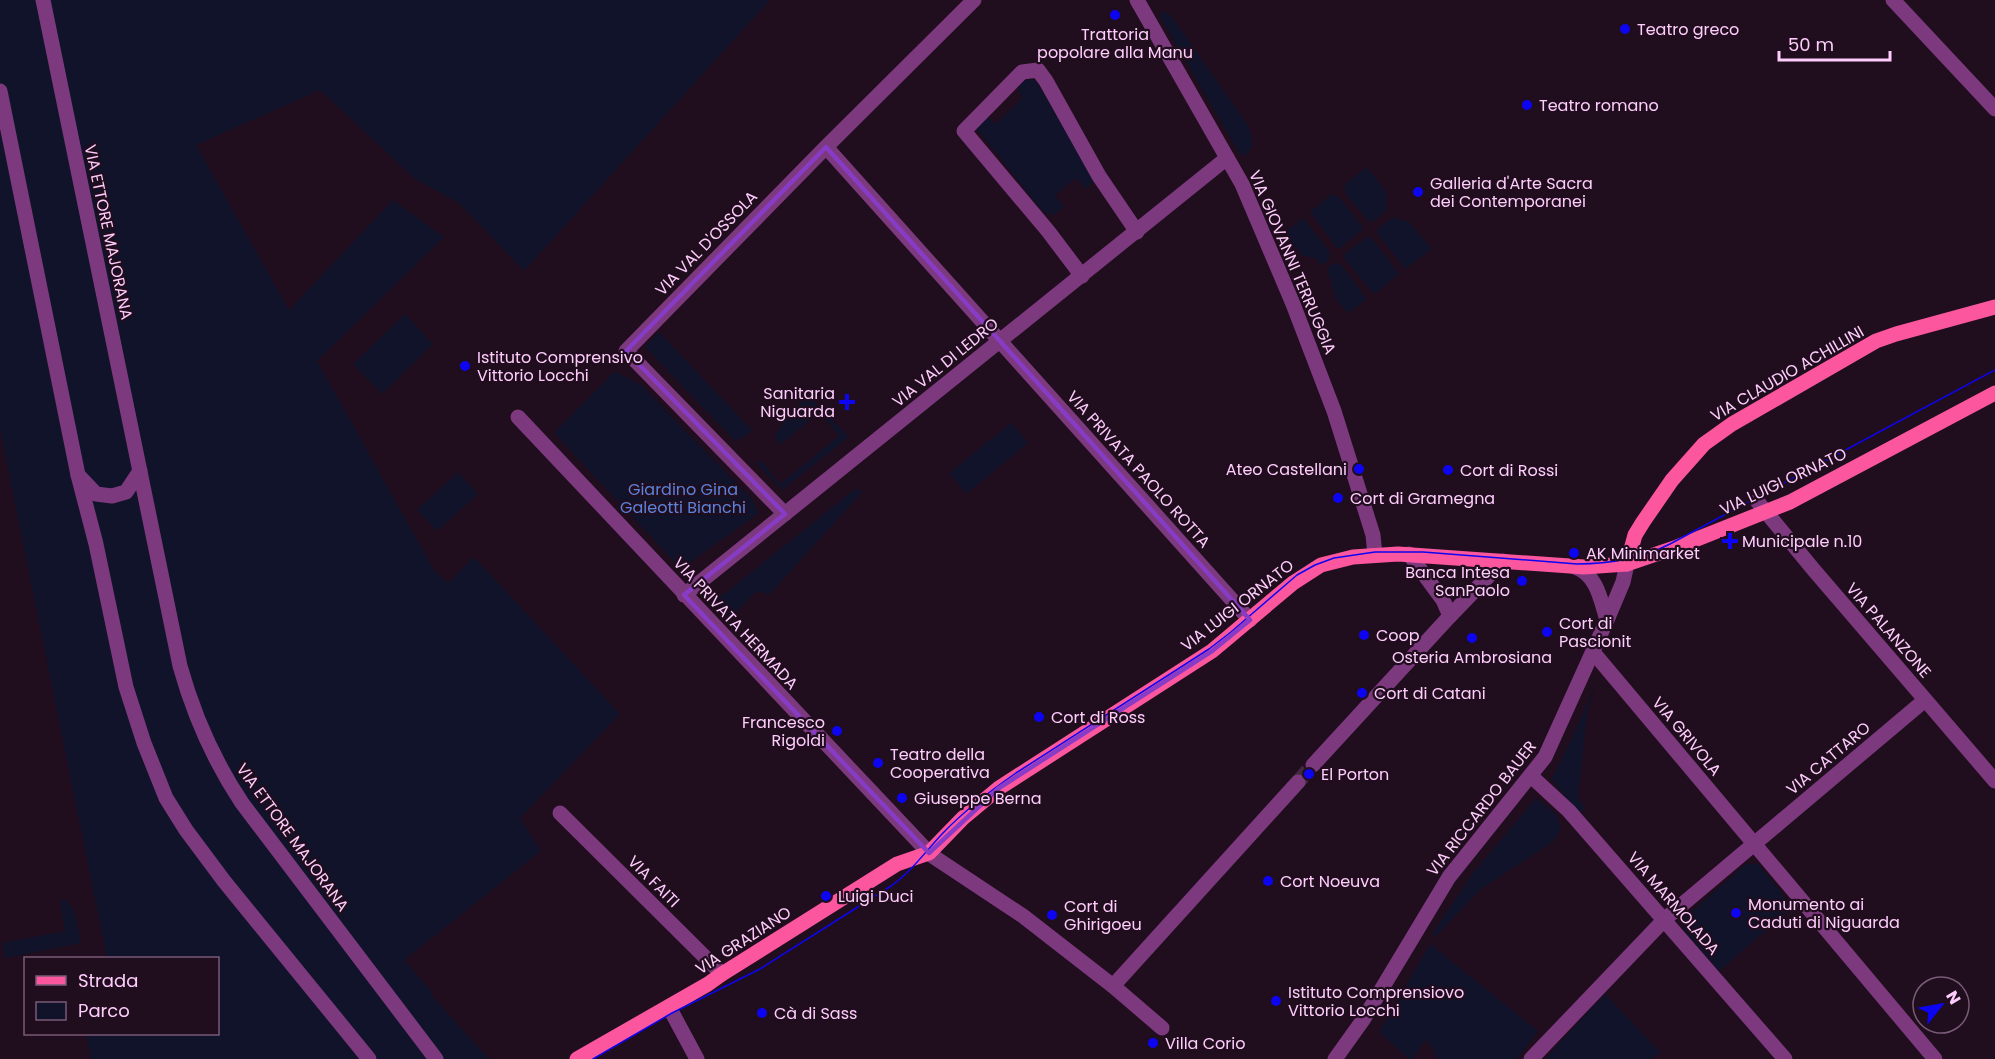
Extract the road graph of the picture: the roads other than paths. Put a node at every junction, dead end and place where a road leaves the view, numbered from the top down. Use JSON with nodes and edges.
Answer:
{"nodes":[{"id":1,"x":43,"y":0,"type":"edge"},
{"id":2,"x":974,"y":0,"type":"edge"},
{"id":3,"x":1137,"y":0,"type":"edge"},
{"id":4,"x":1893,"y":0,"type":"edge"},
{"id":5,"x":0,"y":91,"type":"edge"},
{"id":6,"x":1995,"y":109,"type":"edge"},
{"id":7,"x":826,"y":147,"type":"junction"},
{"id":8,"x":1227,"y":158,"type":"junction"},
{"id":9,"x":1137,"y":232,"type":"junction"},
{"id":10,"x":1082,"y":276,"type":"junction"},
{"id":11,"x":1995,"y":307,"type":"edge"},
{"id":12,"x":1001,"y":341,"type":"junction"},
{"id":13,"x":1995,"y":393,"type":"edge"},
{"id":14,"x":518,"y":417,"type":"dead end"},
{"id":15,"x":140,"y":471,"type":"junction"},
{"id":16,"x":78,"y":475,"type":"junction"},
{"id":17,"x":1761,"y":507,"type":"junction"},
{"id":18,"x":785,"y":514,"type":"junction"},
{"id":19,"x":1409,"y":554,"type":"junction"},
{"id":20,"x":1375,"y":555,"type":"junction"},
{"id":21,"x":1503,"y":561,"type":"junction"},
{"id":22,"x":1627,"y":564,"type":"junction"},
{"id":23,"x":1575,"y":567,"type":"junction"},
{"id":24,"x":684,"y":595,"type":"junction"},
{"id":25,"x":1450,"y":616,"type":"junction"},
{"id":26,"x":1250,"y":620,"type":"junction"},
{"id":27,"x":1607,"y":621,"type":"junction"},
{"id":28,"x":1593,"y":652,"type":"junction"},
{"id":29,"x":1925,"y":700,"type":"junction"},
{"id":30,"x":1313,"y":765,"type":"tunnel mouth"},
{"id":31,"x":1531,"y":776,"type":"junction"},
{"id":32,"x":1298,"y":782,"type":"tunnel mouth"},
{"id":33,"x":1995,"y":782,"type":"edge"},
{"id":34,"x":560,"y":813,"type":"dead end"},
{"id":35,"x":1754,"y":844,"type":"junction"},
{"id":36,"x":929,"y":853,"type":"junction"},
{"id":37,"x":1665,"y":919,"type":"junction"},
{"id":38,"x":722,"y":974,"type":"junction"},
{"id":39,"x":1113,"y":986,"type":"junction"},
{"id":40,"x":669,"y":1007,"type":"junction"},
{"id":41,"x":1162,"y":1029,"type":"dead end"},
{"id":42,"x":368,"y":1058,"type":"edge"},
{"id":43,"x":436,"y":1059,"type":"edge"},
{"id":44,"x":577,"y":1059,"type":"edge"},
{"id":45,"x":697,"y":1059,"type":"edge"},
{"id":46,"x":1335,"y":1059,"type":"edge"},
{"id":47,"x":1531,"y":1059,"type":"edge"},
{"id":48,"x":1785,"y":1059,"type":"edge"},
{"id":49,"x":1935,"y":1059,"type":"edge"}],
"edges":[{"from":1,"to":15,"type":"street","name":"VIA ETTORE MAJORANA"},
{"from":2,"to":7,"type":"street","name":"VIA VAL D'OSSOLA"},
{"from":3,"to":8,"type":"street","name":"VIA GIOVANNI TERRUGGIA"},
{"from":4,"to":6,"type":"street"},
{"from":5,"to":16,"type":"street"},
{"from":7,"to":12,"type":"street","name":"VIA PRIVATA PAOLO ROTTA"},
{"from":7,"to":18,"type":"street","name":"VIA VAL D'OSSOLA"},
{"from":8,"to":9,"type":"street","name":"VIA VAL DI LEDRO"},
{"from":8,"to":20,"type":"street","name":"VIA GIOVANNI TERRUGGIA"},
{"from":9,"to":10,"type":"street","name":"VIA VAL DI LEDRO"},
{"from":9,"to":10,"type":"street"},
{"from":10,"to":12,"type":"street","name":"VIA VAL DI LEDRO"},
{"from":11,"to":22,"type":"main road","name":"VIA CLAUDIO ACHILLINI"},
{"from":12,"to":18,"type":"street","name":"VIA VAL DI LEDRO"},
{"from":12,"to":26,"type":"street","name":"VIA PRIVATA PAOLO ROTTA"},
{"from":13,"to":17,"type":"main road","name":"VIA LUIGI ORNATO"},
{"from":14,"to":24,"type":"street","name":"VIA PRIVATA HERMADA"},
{"from":15,"to":16,"type":"street"},
{"from":15,"to":43,"type":"street","name":"VIA ETTORE MAJORANA"},
{"from":16,"to":42,"type":"street"},
{"from":17,"to":22,"type":"main road","name":"VIA LUIGI ORNATO"},
{"from":17,"to":29,"type":"street","name":"VIA PALANZONE"},
{"from":18,"to":24,"type":"street","name":"VIA VAL DI LEDRO"},
{"from":19,"to":20,"type":"main road","name":"VIA LUIGI ORNATO"},
{"from":19,"to":21,"type":"main road","name":"VIA LUIGI ORNATO"},
{"from":19,"to":25,"type":"street"},
{"from":20,"to":26,"type":"main road","name":"VIA LUIGI ORNATO"},
{"from":21,"to":23,"type":"main road","name":"VIA LUIGI ORNATO"},
{"from":21,"to":25,"type":"street"},
{"from":22,"to":23,"type":"main road","name":"VIA LUIGI ORNATO"},
{"from":22,"to":27,"type":"street","name":"VIA RICCARDO BAUER"},
{"from":23,"to":27,"type":"street"},
{"from":24,"to":36,"type":"street","name":"VIA PRIVATA HERMADA"},
{"from":25,"to":30,"type":"street"},
{"from":26,"to":36,"type":"main road","name":"VIA LUIGI ORNATO"},
{"from":27,"to":28,"type":"street","name":"VIA RICCARDO BAUER"},
{"from":28,"to":31,"type":"street","name":"VIA RICCARDO BAUER"},
{"from":28,"to":35,"type":"street","name":"VIA GRIVOLA"},
{"from":29,"to":33,"type":"street","name":"VIA PALANZONE"},
{"from":29,"to":35,"type":"street","name":"VIA CATTARO"},
{"from":31,"to":37,"type":"street","name":"VIA MARMOLADA"},
{"from":31,"to":46,"type":"street","name":"VIA RICCARDO BAUER"},
{"from":32,"to":39,"type":"street"},
{"from":34,"to":38,"type":"street","name":"VIA FAITI"},
{"from":35,"to":37,"type":"street","name":"VIA CATTARO"},
{"from":35,"to":49,"type":"street","name":"VIA GRIVOLA"},
{"from":36,"to":38,"type":"main road","name":"VIA GRAZIANO"},
{"from":36,"to":39,"type":"street","name":"VIA PRIVATA HERMADA"},
{"from":37,"to":47,"type":"street","name":"VIA CATTARO"},
{"from":37,"to":48,"type":"street","name":"VIA MARMOLADA"},
{"from":38,"to":40,"type":"main road","name":"VIA GRAZIANO"},
{"from":39,"to":41,"type":"street","name":"VIA PRIVATA HERMADA"},
{"from":40,"to":44,"type":"main road","name":"VIA GRAZIANO"},
{"from":40,"to":45,"type":"street"}]}
